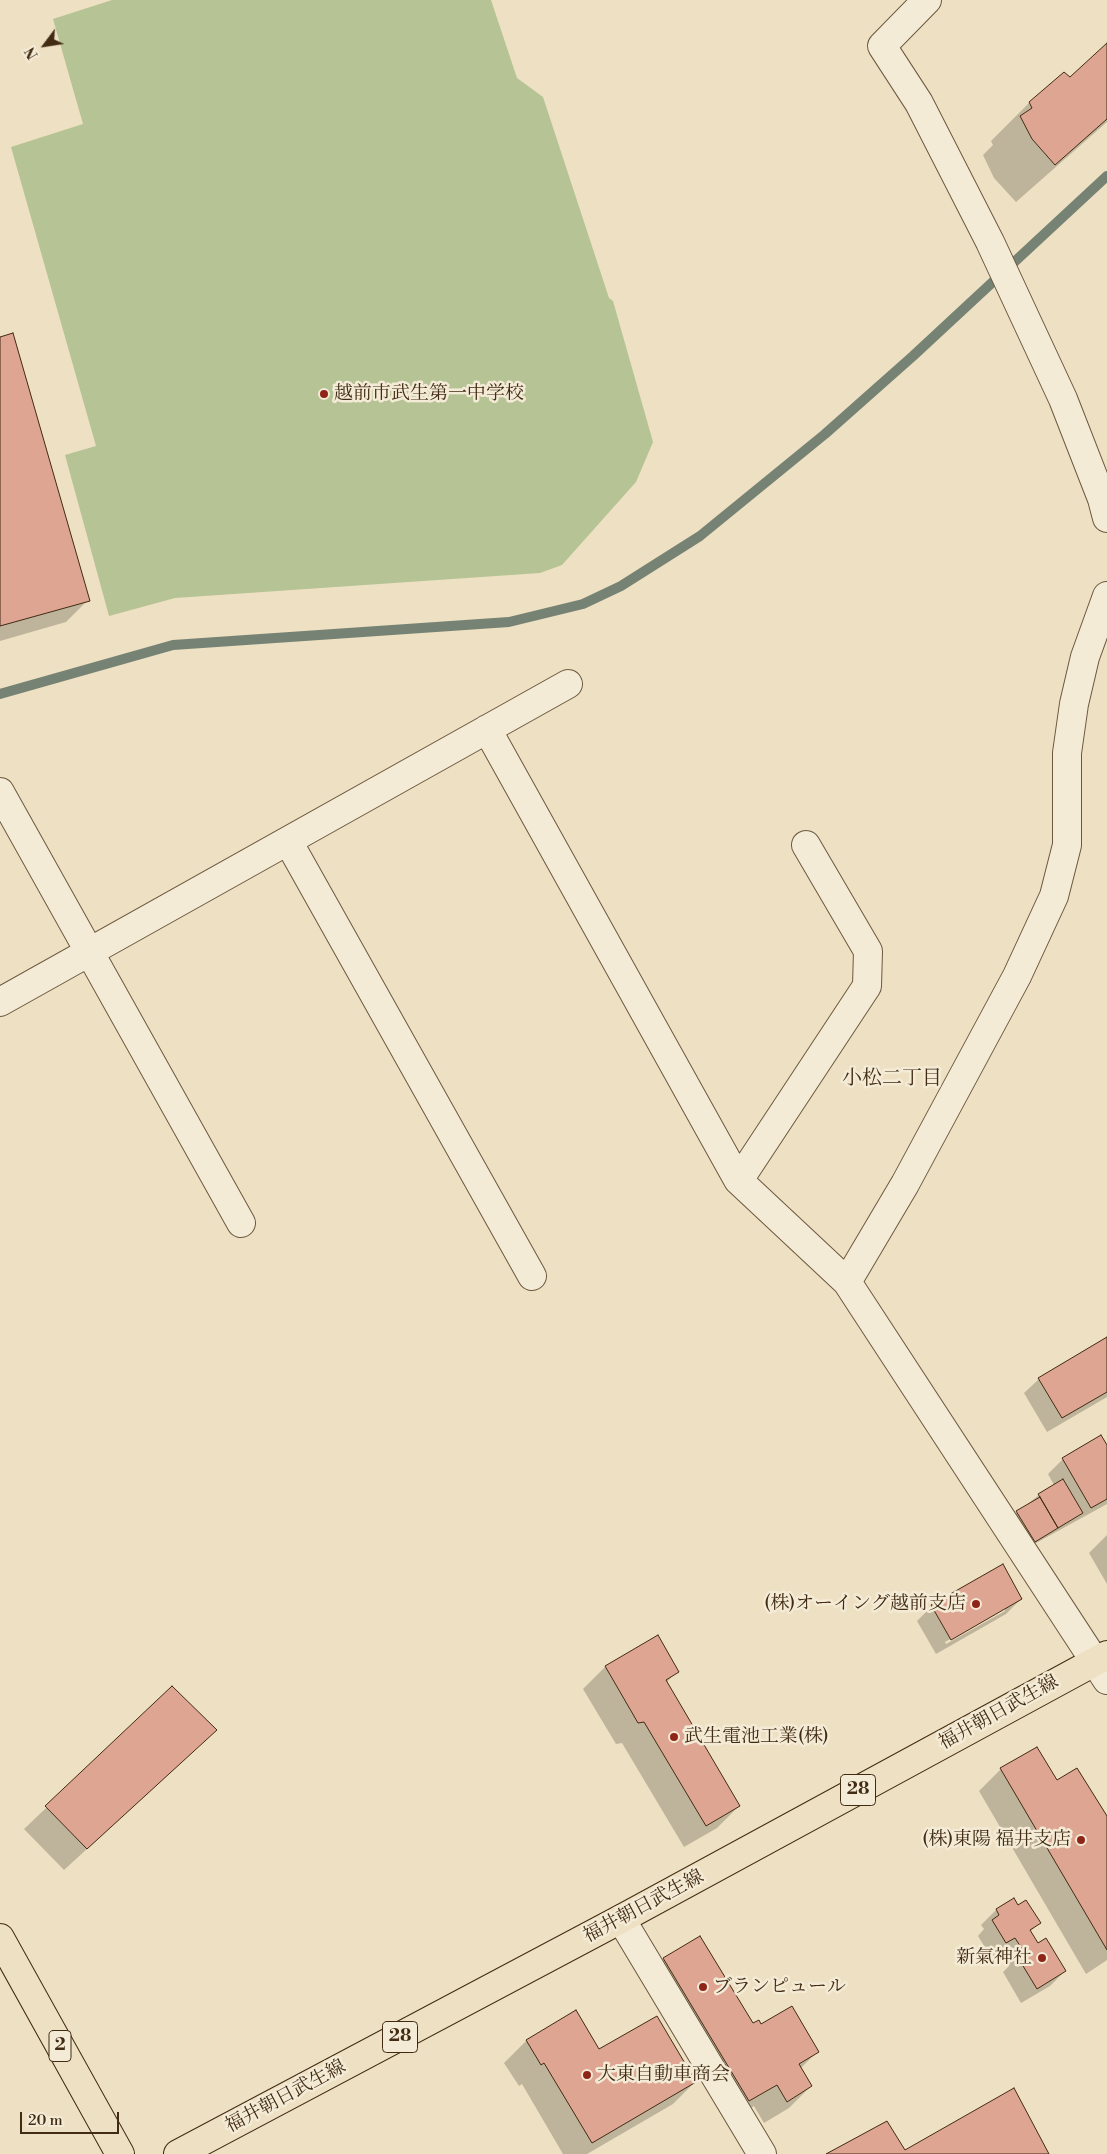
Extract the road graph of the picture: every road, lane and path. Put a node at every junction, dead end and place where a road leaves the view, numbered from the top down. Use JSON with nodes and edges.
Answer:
{"nodes":[{"id":1,"x":927,"y":0,"type":"edge"},
{"id":2,"x":1107,"y":518,"type":"edge"},
{"id":3,"x":1107,"y":596,"type":"edge"},
{"id":4,"x":568,"y":684,"type":"dead end"},
{"id":5,"x":487,"y":729,"type":"junction"},
{"id":6,"x":0,"y":792,"type":"edge"},
{"id":7,"x":288,"y":841,"type":"junction"},
{"id":8,"x":806,"y":845,"type":"dead end"},
{"id":9,"x":89,"y":952,"type":"junction"},
{"id":10,"x":0,"y":1002,"type":"edge"},
{"id":11,"x":739,"y":1180,"type":"junction"},
{"id":12,"x":241,"y":1223,"type":"dead end"},
{"id":13,"x":532,"y":1276,"type":"dead end"},
{"id":14,"x":847,"y":1282,"type":"junction"},
{"id":15,"x":1103,"y":1665,"type":"edge"},
{"id":16,"x":621,"y":1919,"type":"junction"},
{"id":17,"x":0,"y":1938,"type":"edge"},
{"id":18,"x":120,"y":2154,"type":"edge"},
{"id":19,"x":178,"y":2154,"type":"edge"},
{"id":20,"x":762,"y":2154,"type":"edge"}],
"edges":[{"from":1,"to":2,"type":"street"},
{"from":3,"to":14,"type":"street"},
{"from":4,"to":5,"type":"street"},
{"from":5,"to":7,"type":"street"},
{"from":5,"to":11,"type":"street"},
{"from":6,"to":9,"type":"street"},
{"from":7,"to":9,"type":"street"},
{"from":7,"to":13,"type":"street"},
{"from":8,"to":11,"type":"street"},
{"from":9,"to":10,"type":"street"},
{"from":9,"to":12,"type":"street"},
{"from":11,"to":14,"type":"street"},
{"from":14,"to":15,"type":"street"},
{"from":15,"to":16,"type":"main road","name":"福井朝日武生線","number":"28"},
{"from":16,"to":19,"type":"main road","name":"福井朝日武生線","number":"28"},
{"from":16,"to":20,"type":"street"},
{"from":17,"to":18,"type":"main road","number":"2"}]}
